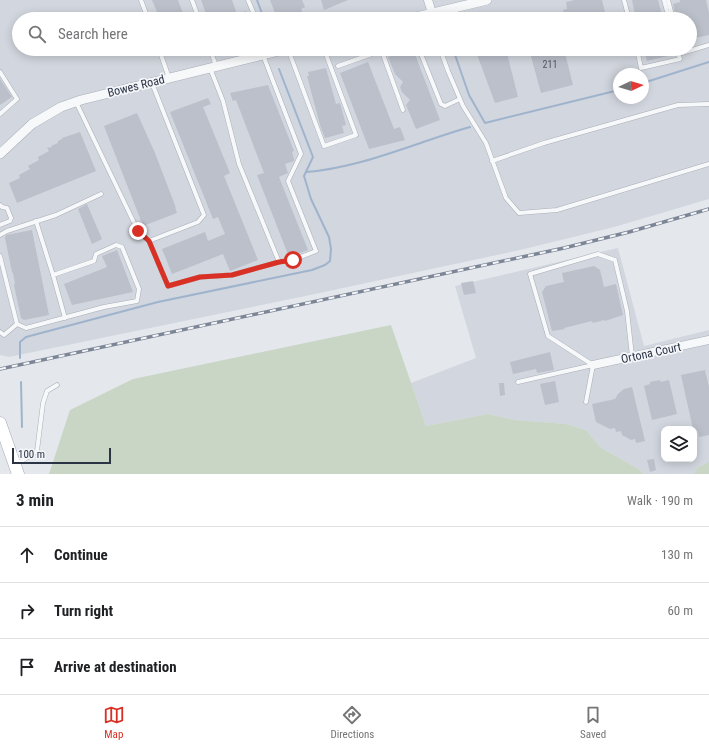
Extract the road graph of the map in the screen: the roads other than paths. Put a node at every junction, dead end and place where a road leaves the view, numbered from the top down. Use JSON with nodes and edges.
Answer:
{"nodes":[{"id":1,"x":140,"y":0,"type":"edge"},
{"id":2,"x":192,"y":0,"type":"edge"},
{"id":3,"x":248,"y":0,"type":"edge"},
{"id":4,"x":428,"y":0,"type":"edge"},
{"id":5,"x":487,"y":0,"type":"edge"},
{"id":6,"x":624,"y":0,"type":"edge"},
{"id":7,"x":664,"y":0,"type":"edge"},
{"id":8,"x":668,"y":0,"type":"edge"},
{"id":9,"x":145,"y":12,"type":"edge"},
{"id":10,"x":196,"y":12,"type":"edge"},
{"id":11,"x":253,"y":12,"type":"edge"},
{"id":12,"x":430,"y":12,"type":"edge"},
{"id":13,"x":441,"y":12,"type":"edge"},
{"id":14,"x":627,"y":12,"type":"edge"},
{"id":15,"x":667,"y":12,"type":"edge"},
{"id":16,"x":671,"y":12,"type":"edge"},
{"id":17,"x":709,"y":45,"type":"edge"},
{"id":18,"x":697,"y":49,"type":"edge"},
{"id":19,"x":161,"y":56,"type":"edge"},
{"id":20,"x":211,"y":56,"type":"edge"},
{"id":21,"x":253,"y":56,"type":"edge"},
{"id":22,"x":268,"y":56,"type":"edge"},
{"id":23,"x":291,"y":56,"type":"edge"},
{"id":24,"x":327,"y":56,"type":"edge"},
{"id":25,"x":365,"y":56,"type":"edge"},
{"id":26,"x":383,"y":56,"type":"edge"},
{"id":27,"x":422,"y":56,"type":"edge"},
{"id":28,"x":443,"y":56,"type":"edge"},
{"id":29,"x":638,"y":56,"type":"edge"},
{"id":30,"x":679,"y":56,"type":"edge"},
{"id":31,"x":338,"y":66,"type":"dead end"},
{"id":32,"x":213,"y":67,"type":"junction"},
{"id":33,"x":0,"y":72,"type":"edge"},
{"id":34,"x":169,"y":78,"type":"junction"},
{"id":35,"x":152,"y":82,"type":"junction"},
{"id":36,"x":460,"y":99,"type":"junction"},
{"id":37,"x":76,"y":102,"type":"junction"},
{"id":38,"x":709,"y":104,"type":"edge"},
{"id":39,"x":403,"y":110,"type":"dead end"},
{"id":40,"x":0,"y":114,"type":"edge"},
{"id":41,"x":0,"y":154,"type":"edge"},
{"id":42,"x":492,"y":161,"type":"junction"},
{"id":43,"x":709,"y":164,"type":"edge"},
{"id":44,"x":101,"y":194,"type":"dead end"},
{"id":45,"x":0,"y":205,"type":"edge"},
{"id":46,"x":36,"y":222,"type":"junction"},
{"id":47,"x":0,"y":225,"type":"edge"},
{"id":48,"x":0,"y":235,"type":"edge"},
{"id":49,"x":149,"y":241,"type":"junction"},
{"id":50,"x":0,"y":256,"type":"edge"},
{"id":51,"x":279,"y":262,"type":"junction"},
{"id":52,"x":53,"y":275,"type":"junction"},
{"id":53,"x":65,"y":318,"type":"junction"},
{"id":54,"x":17,"y":324,"type":"junction"},
{"id":55,"x":0,"y":332,"type":"edge"},
{"id":56,"x":709,"y":340,"type":"edge"},
{"id":57,"x":632,"y":357,"type":"junction"},
{"id":58,"x":593,"y":365,"type":"junction"},
{"id":59,"x":518,"y":382,"type":"dead end"},
{"id":60,"x":57,"y":385,"type":"dead end"},
{"id":61,"x":586,"y":402,"type":"dead end"},
{"id":62,"x":0,"y":423,"type":"edge"},
{"id":63,"x":17,"y":470,"type":"edge"}],
"edges":[{"from":1,"to":9,"type":"lane"},
{"from":2,"to":10,"type":"lane"},
{"from":3,"to":11,"type":"lane"},
{"from":4,"to":12,"type":"street"},
{"from":5,"to":13,"type":"street"},
{"from":6,"to":14,"type":"lane"},
{"from":7,"to":15,"type":"lane"},
{"from":8,"to":16,"type":"lane"},
{"from":17,"to":18,"type":"lane"},
{"from":19,"to":34,"type":"lane"},
{"from":20,"to":32,"type":"lane"},
{"from":21,"to":32,"type":"street","name":"Bowes Road"},
{"from":22,"to":51,"type":"lane"},
{"from":23,"to":24,"type":"lane"},
{"from":25,"to":31,"type":"lane"},
{"from":26,"to":39,"type":"lane"},
{"from":27,"to":36,"type":"lane"},
{"from":28,"to":36,"type":"lane"},
{"from":29,"to":30,"type":"lane"},
{"from":32,"to":34,"type":"street","name":"Bowes Road"},
{"from":32,"to":51,"type":"lane"},
{"from":33,"to":40,"type":"lane"},
{"from":34,"to":35,"type":"street","name":"Bowes Road"},
{"from":35,"to":37,"type":"street","name":"Bowes Road"},
{"from":35,"to":49,"type":"lane"},
{"from":36,"to":42,"type":"lane"},
{"from":37,"to":41,"type":"street","name":"Bowes Road"},
{"from":37,"to":49,"type":"lane"},
{"from":38,"to":42,"type":"lane"},
{"from":42,"to":43,"type":"lane"},
{"from":44,"to":46,"type":"lane"},
{"from":45,"to":47,"type":"lane"},
{"from":46,"to":48,"type":"lane"},
{"from":46,"to":52,"type":"lane"},
{"from":49,"to":51,"type":"lane"},
{"from":50,"to":54,"type":"lane"},
{"from":52,"to":53,"type":"lane"},
{"from":52,"to":53,"type":"lane"},
{"from":53,"to":54,"type":"lane"},
{"from":54,"to":55,"type":"lane"},
{"from":56,"to":57,"type":"street","name":"Ortona Court"},
{"from":57,"to":58,"type":"street","name":"Ortona Court"},
{"from":57,"to":58,"type":"lane"},
{"from":58,"to":59,"type":"lane"},
{"from":58,"to":61,"type":"lane"},
{"from":60,"to":63,"type":"lane"},
{"from":62,"to":63,"type":"main road"}]}
